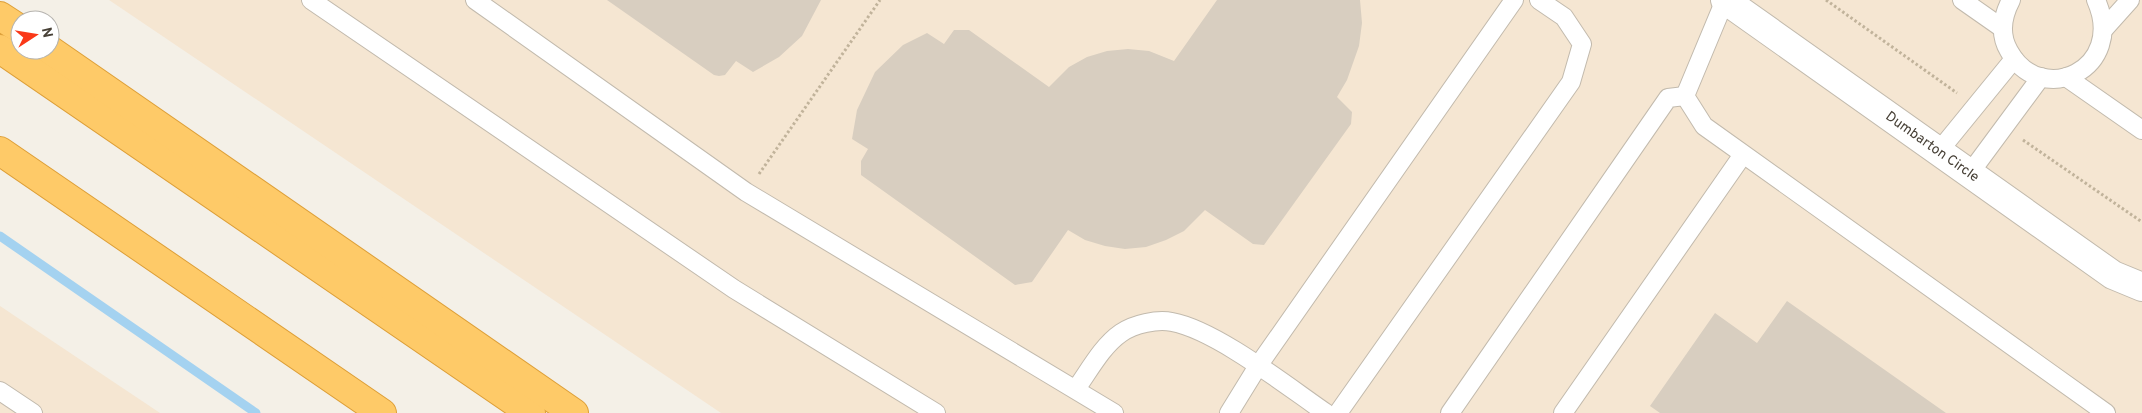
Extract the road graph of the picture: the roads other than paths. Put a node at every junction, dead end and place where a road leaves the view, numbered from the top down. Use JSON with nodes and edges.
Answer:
{"nodes":[{"id":1,"x":311,"y":0,"type":"edge"},
{"id":2,"x":475,"y":0,"type":"edge"},
{"id":3,"x":1514,"y":0,"type":"edge"},
{"id":4,"x":1539,"y":0,"type":"edge"},
{"id":5,"x":1725,"y":0,"type":"edge"},
{"id":6,"x":1962,"y":0,"type":"edge"},
{"id":7,"x":2010,"y":0,"type":"edge"},
{"id":8,"x":2096,"y":0,"type":"edge"},
{"id":9,"x":2130,"y":0,"type":"edge"},
{"id":10,"x":2002,"y":28,"type":"junction"},
{"id":11,"x":2104,"y":29,"type":"junction"},
{"id":12,"x":0,"y":49,"type":"edge"},
{"id":13,"x":60,"y":57,"type":"edge"},
{"id":14,"x":2014,"y":60,"type":"junction"},
{"id":15,"x":2041,"y":77,"type":"junction"},
{"id":16,"x":2066,"y":77,"type":"junction"},
{"id":17,"x":1685,"y":96,"type":"junction"},
{"id":18,"x":2142,"y":130,"type":"edge"},
{"id":19,"x":1939,"y":150,"type":"junction"},
{"id":20,"x":0,"y":151,"type":"edge"},
{"id":21,"x":1742,"y":156,"type":"junction"},
{"id":22,"x":1970,"y":173,"type":"junction"},
{"id":23,"x":2142,"y":287,"type":"edge"},
{"id":24,"x":1258,"y":366,"type":"junction"},
{"id":25,"x":1076,"y":389,"type":"junction"},
{"id":26,"x":0,"y":391,"type":"edge"},
{"id":27,"x":33,"y":413,"type":"edge"},
{"id":28,"x":382,"y":413,"type":"edge"},
{"id":29,"x":531,"y":413,"type":"edge"},
{"id":30,"x":574,"y":413,"type":"edge"},
{"id":31,"x":936,"y":413,"type":"edge"},
{"id":32,"x":1114,"y":413,"type":"edge"},
{"id":33,"x":1229,"y":413,"type":"edge"},
{"id":34,"x":1326,"y":413,"type":"edge"},
{"id":35,"x":1338,"y":413,"type":"edge"},
{"id":36,"x":1450,"y":413,"type":"edge"},
{"id":37,"x":1563,"y":413,"type":"edge"},
{"id":38,"x":2106,"y":413,"type":"edge"}],
"edges":[{"from":1,"to":31,"type":"lane"},
{"from":2,"to":25,"type":"lane"},
{"from":3,"to":24,"type":"lane"},
{"from":4,"to":35,"type":"lane"},
{"from":5,"to":17,"type":"lane"},
{"from":5,"to":19,"type":"street","name":"Dumbarton Circle"},
{"from":6,"to":10,"type":"lane"},
{"from":7,"to":10,"type":"lane"},
{"from":8,"to":11,"type":"lane"},
{"from":9,"to":11,"type":"lane"},
{"from":10,"to":14,"type":"lane"},
{"from":11,"to":16,"type":"lane"},
{"from":12,"to":29,"type":"highway"},
{"from":13,"to":30,"type":"highway"},
{"from":14,"to":15,"type":"lane"},
{"from":14,"to":19,"type":"lane"},
{"from":15,"to":16,"type":"lane"},
{"from":15,"to":22,"type":"lane"},
{"from":16,"to":18,"type":"lane"},
{"from":17,"to":21,"type":"lane"},
{"from":17,"to":36,"type":"lane"},
{"from":19,"to":22,"type":"street","name":"Dumbarton Circle"},
{"from":20,"to":28,"type":"highway"},
{"from":21,"to":37,"type":"lane"},
{"from":21,"to":38,"type":"lane"},
{"from":22,"to":23,"type":"street","name":"Dumbarton Circle"},
{"from":24,"to":25,"type":"lane"},
{"from":24,"to":33,"type":"lane"},
{"from":24,"to":34,"type":"lane"},
{"from":25,"to":32,"type":"lane"},
{"from":26,"to":27,"type":"lane"}]}
